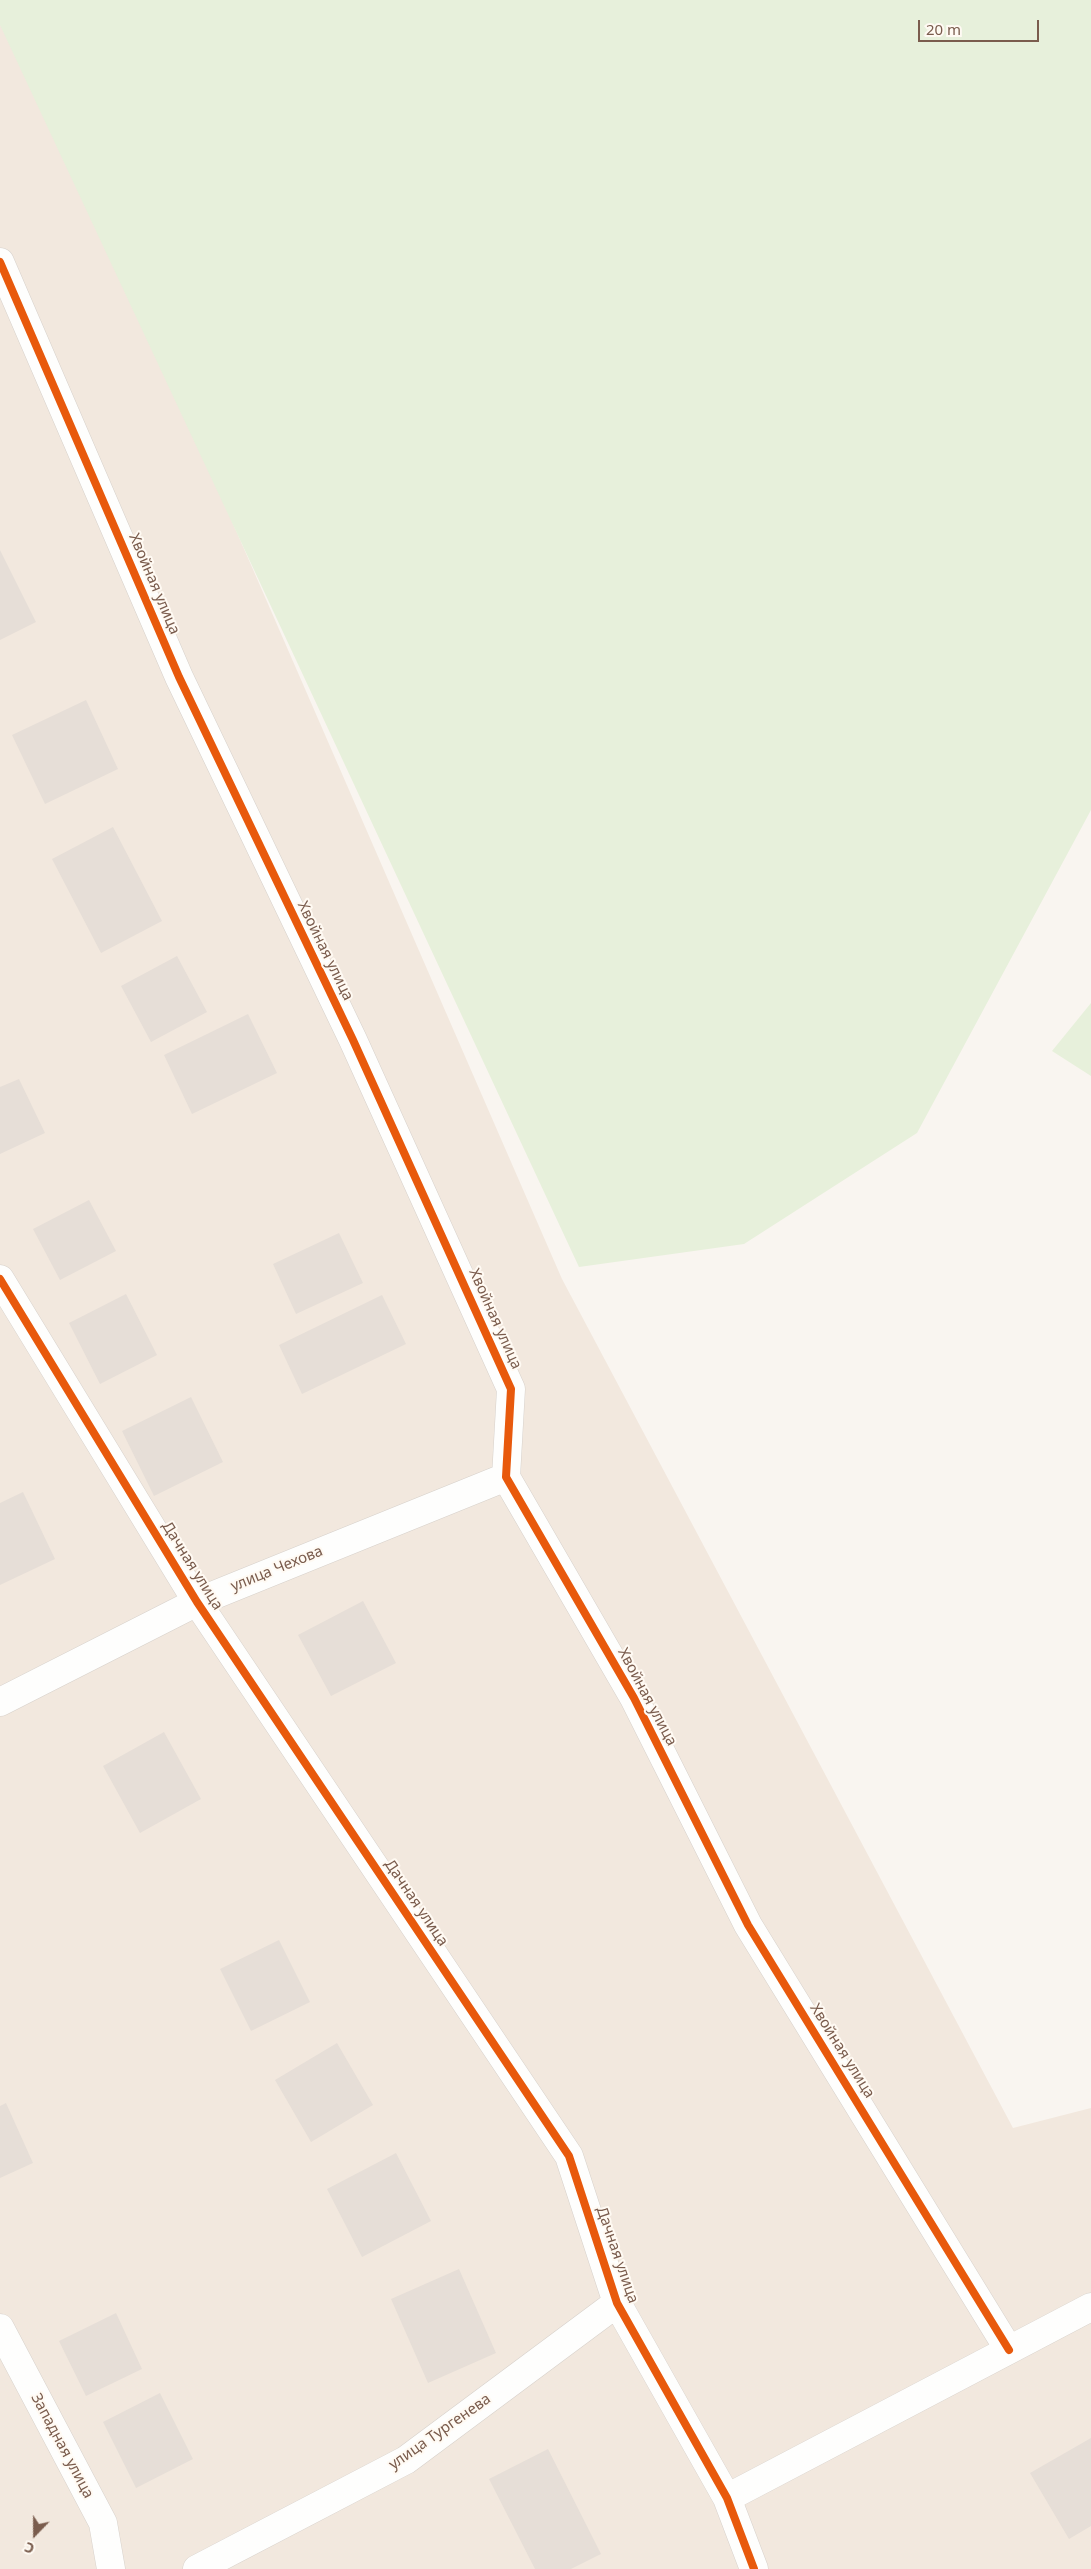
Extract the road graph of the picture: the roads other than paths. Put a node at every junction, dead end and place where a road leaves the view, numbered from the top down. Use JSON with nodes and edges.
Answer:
{"nodes":[{"id":1,"x":0,"y":262,"type":"edge"},
{"id":2,"x":0,"y":1279,"type":"edge"},
{"id":3,"x":506,"y":1477,"type":"junction"},
{"id":4,"x":197,"y":1602,"type":"junction"},
{"id":5,"x":0,"y":1702,"type":"edge"},
{"id":6,"x":617,"y":2302,"type":"junction"},
{"id":7,"x":1091,"y":2308,"type":"edge"},
{"id":8,"x":0,"y":2328,"type":"edge"},
{"id":9,"x":1009,"y":2350,"type":"junction"},
{"id":10,"x":727,"y":2498,"type":"junction"},
{"id":11,"x":111,"y":2569,"type":"edge"},
{"id":12,"x":196,"y":2569,"type":"edge"},
{"id":13,"x":754,"y":2569,"type":"edge"}],
"edges":[{"from":1,"to":3,"type":"street","name":"Хвойная улица"},
{"from":2,"to":4,"type":"street","name":"Дачная улица"},
{"from":3,"to":4,"type":"street","name":"улица Чехова"},
{"from":3,"to":9,"type":"street","name":"Хвойная улица"},
{"from":4,"to":5,"type":"street","name":"улица Чехова"},
{"from":4,"to":6,"type":"street","name":"Дачная улица"},
{"from":6,"to":10,"type":"street","name":"Дачная улица"},
{"from":6,"to":12,"type":"street","name":"улица Тургенева"},
{"from":7,"to":9,"type":"street"},
{"from":8,"to":11,"type":"street","name":"Западная улица"},
{"from":9,"to":10,"type":"street"},
{"from":10,"to":13,"type":"street","name":"Дачная улица"}]}
